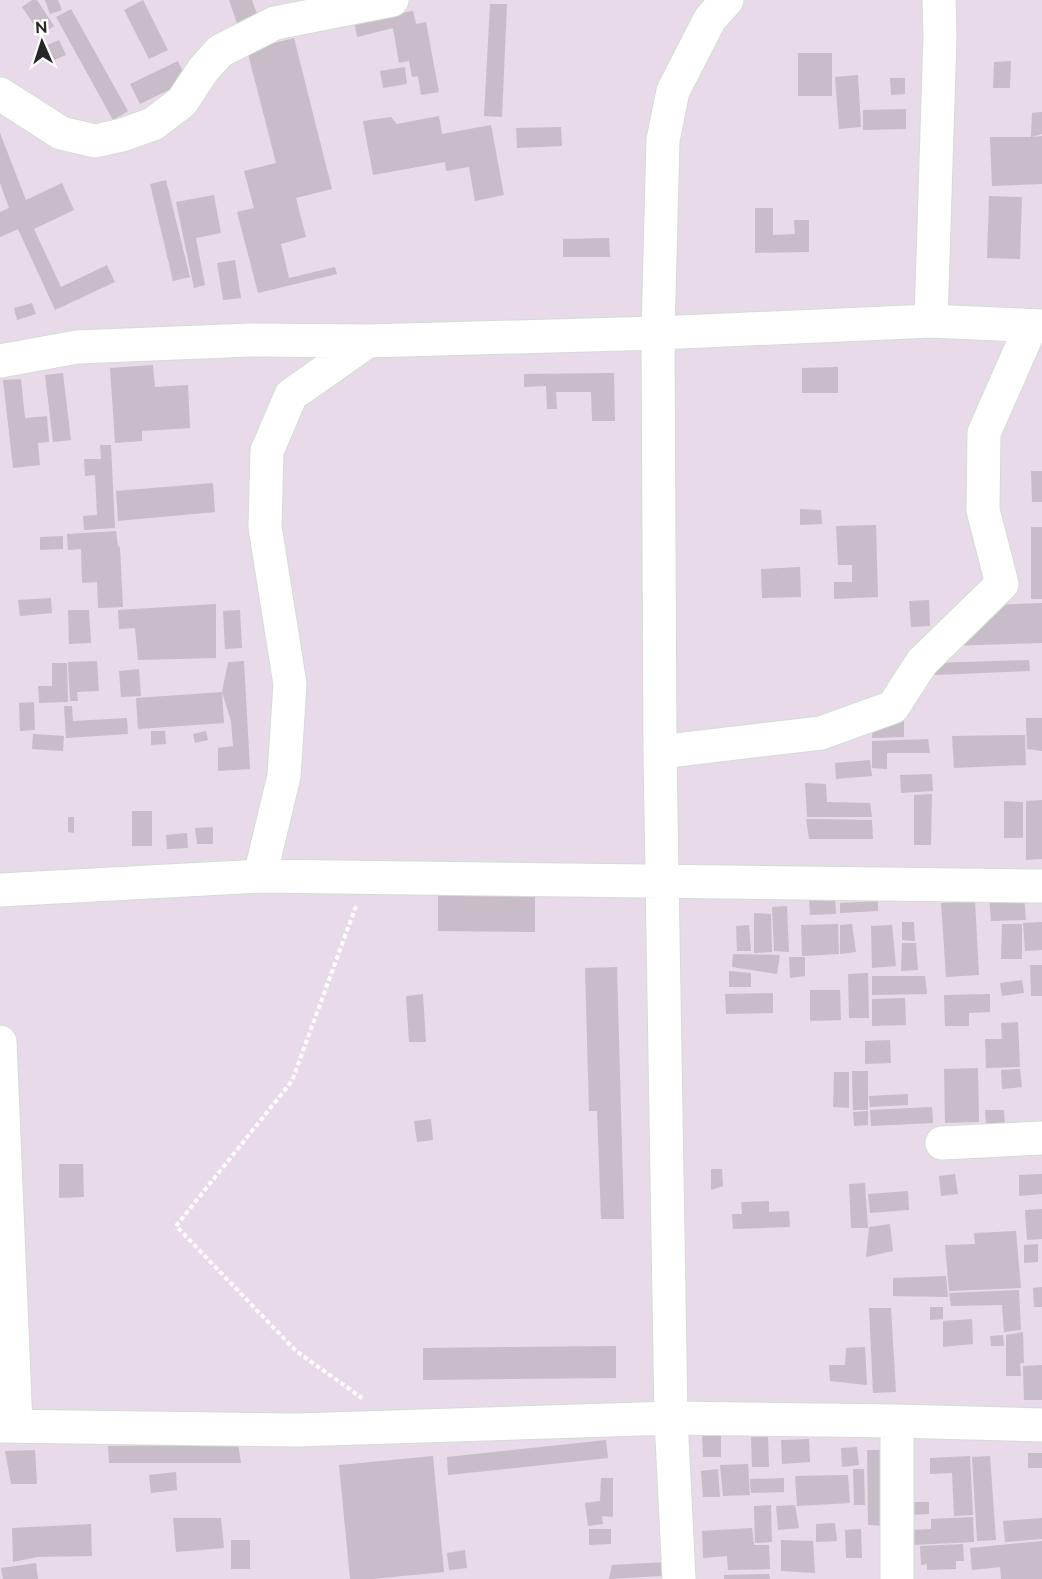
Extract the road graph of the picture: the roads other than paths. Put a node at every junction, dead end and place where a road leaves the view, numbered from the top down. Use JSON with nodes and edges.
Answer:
{"nodes":[{"id":1,"x":392,"y":0,"type":"edge"},
{"id":2,"x":727,"y":0,"type":"edge"},
{"id":3,"x":939,"y":0,"type":"edge"},
{"id":4,"x":0,"y":94,"type":"edge"},
{"id":5,"x":931,"y":321,"type":"junction"},
{"id":6,"x":1036,"y":326,"type":"edge"},
{"id":7,"x":658,"y":333,"type":"junction"},
{"id":8,"x":369,"y":341,"type":"junction"},
{"id":9,"x":0,"y":361,"type":"edge"},
{"id":10,"x":660,"y":752,"type":"junction"},
{"id":11,"x":260,"y":876,"type":"junction"},
{"id":12,"x":662,"y":881,"type":"junction"},
{"id":13,"x":1042,"y":886,"type":"edge"},
{"id":14,"x":0,"y":890,"type":"edge"},
{"id":15,"x":0,"y":1042,"type":"edge"},
{"id":16,"x":1042,"y":1138,"type":"edge"},
{"id":17,"x":942,"y":1143,"type":"dead end"},
{"id":18,"x":671,"y":1418,"type":"junction"},
{"id":19,"x":897,"y":1421,"type":"junction"},
{"id":20,"x":1042,"y":1425,"type":"edge"},
{"id":21,"x":8,"y":1426,"type":"edge"},
{"id":22,"x":679,"y":1579,"type":"edge"},
{"id":23,"x":897,"y":1579,"type":"edge"}],
"edges":[{"from":1,"to":4,"type":"street"},
{"from":2,"to":7,"type":"street"},
{"from":3,"to":5,"type":"street"},
{"from":5,"to":6,"type":"street"},
{"from":5,"to":7,"type":"street"},
{"from":6,"to":10,"type":"street"},
{"from":7,"to":8,"type":"street"},
{"from":7,"to":10,"type":"street"},
{"from":8,"to":9,"type":"street"},
{"from":8,"to":11,"type":"street"},
{"from":10,"to":12,"type":"street"},
{"from":11,"to":12,"type":"street"},
{"from":11,"to":14,"type":"street"},
{"from":12,"to":13,"type":"street"},
{"from":12,"to":18,"type":"street"},
{"from":15,"to":21,"type":"street"},
{"from":16,"to":17,"type":"street"},
{"from":18,"to":19,"type":"street"},
{"from":18,"to":21,"type":"street"},
{"from":18,"to":22,"type":"street"},
{"from":19,"to":20,"type":"street"},
{"from":19,"to":23,"type":"street"}]}
